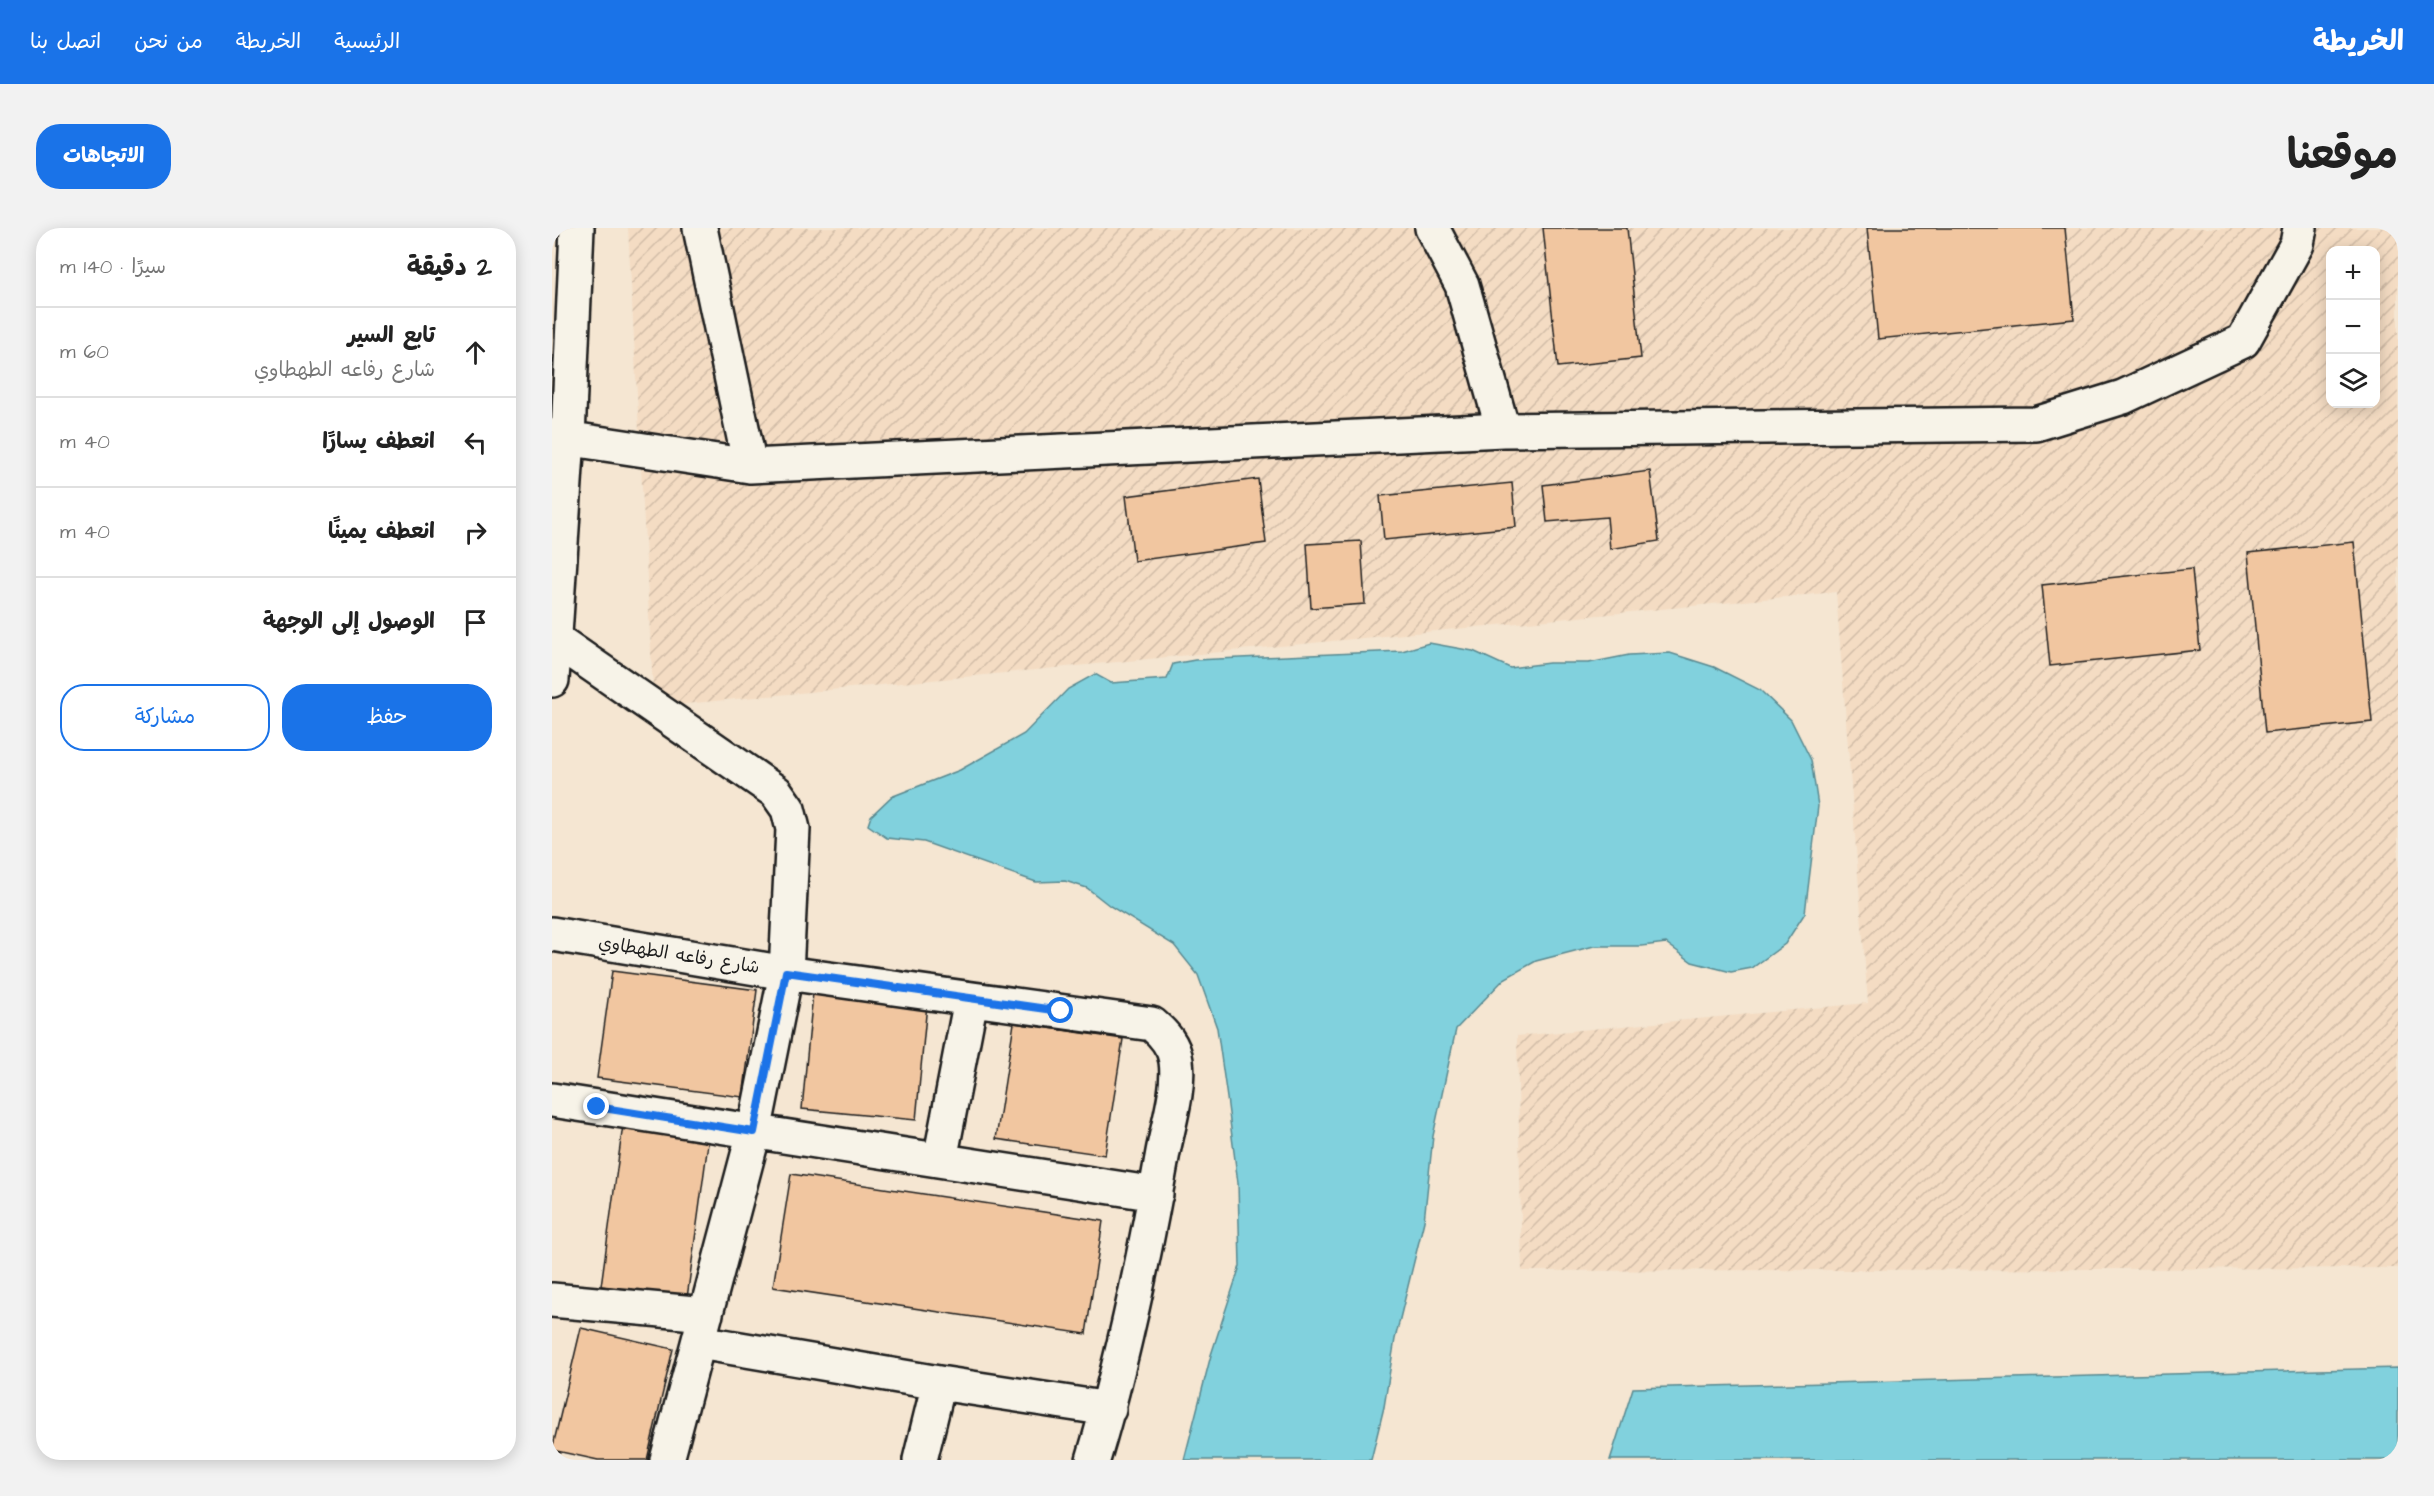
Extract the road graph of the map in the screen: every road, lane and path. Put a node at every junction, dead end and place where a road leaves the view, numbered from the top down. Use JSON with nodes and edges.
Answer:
{"nodes":[{"id":1,"x":700,"y":228,"type":"edge"},
{"id":2,"x":1432,"y":228,"type":"edge"},
{"id":3,"x":2300,"y":228,"type":"edge"},
{"id":4,"x":568,"y":245,"type":"edge"},
{"id":5,"x":1503,"y":430,"type":"junction"},
{"id":6,"x":560,"y":437,"type":"edge"},
{"id":7,"x":750,"y":466,"type":"junction"},
{"id":8,"x":553,"y":638,"type":"edge"},
{"id":9,"x":552,"y":680,"type":"edge"},
{"id":10,"x":552,"y":934,"type":"edge"},
{"id":11,"x":786,"y":972,"type":"junction"},
{"id":12,"x":970,"y":999,"type":"junction"},
{"id":13,"x":552,"y":1100,"type":"edge"},
{"id":14,"x":754,"y":1132,"type":"junction"},
{"id":15,"x":940,"y":1160,"type":"junction"},
{"id":16,"x":1156,"y":1194,"type":"junction"},
{"id":17,"x":552,"y":1300,"type":"edge"},
{"id":18,"x":702,"y":1328,"type":"junction"},
{"id":19,"x":939,"y":1383,"type":"junction"},
{"id":20,"x":1109,"y":1409,"type":"junction"},
{"id":21,"x":667,"y":1460,"type":"edge"},
{"id":22,"x":920,"y":1460,"type":"edge"},
{"id":23,"x":1094,"y":1460,"type":"edge"}],
"edges":[{"from":1,"to":7,"type":"street"},
{"from":2,"to":5,"type":"street"},
{"from":3,"to":5,"type":"street"},
{"from":4,"to":6,"type":"street"},
{"from":5,"to":7,"type":"street"},
{"from":6,"to":7,"type":"street"},
{"from":6,"to":8,"type":"street"},
{"from":8,"to":9,"type":"street"},
{"from":8,"to":11,"type":"street"},
{"from":10,"to":11,"type":"street","name":"شارع رفاعه الطهطاوي"},
{"from":11,"to":12,"type":"street","name":"شارع رفاعه الطهطاوي"},
{"from":11,"to":14,"type":"street"},
{"from":12,"to":15,"type":"street"},
{"from":12,"to":16,"type":"street","name":"شارع رفاعه الطهطاوي"},
{"from":13,"to":14,"type":"street"},
{"from":14,"to":15,"type":"street"},
{"from":14,"to":18,"type":"street"},
{"from":15,"to":16,"type":"street"},
{"from":16,"to":20,"type":"street"},
{"from":17,"to":18,"type":"street"},
{"from":18,"to":19,"type":"street"},
{"from":18,"to":21,"type":"street"},
{"from":19,"to":20,"type":"street"},
{"from":19,"to":22,"type":"street"},
{"from":20,"to":23,"type":"street"}]}
